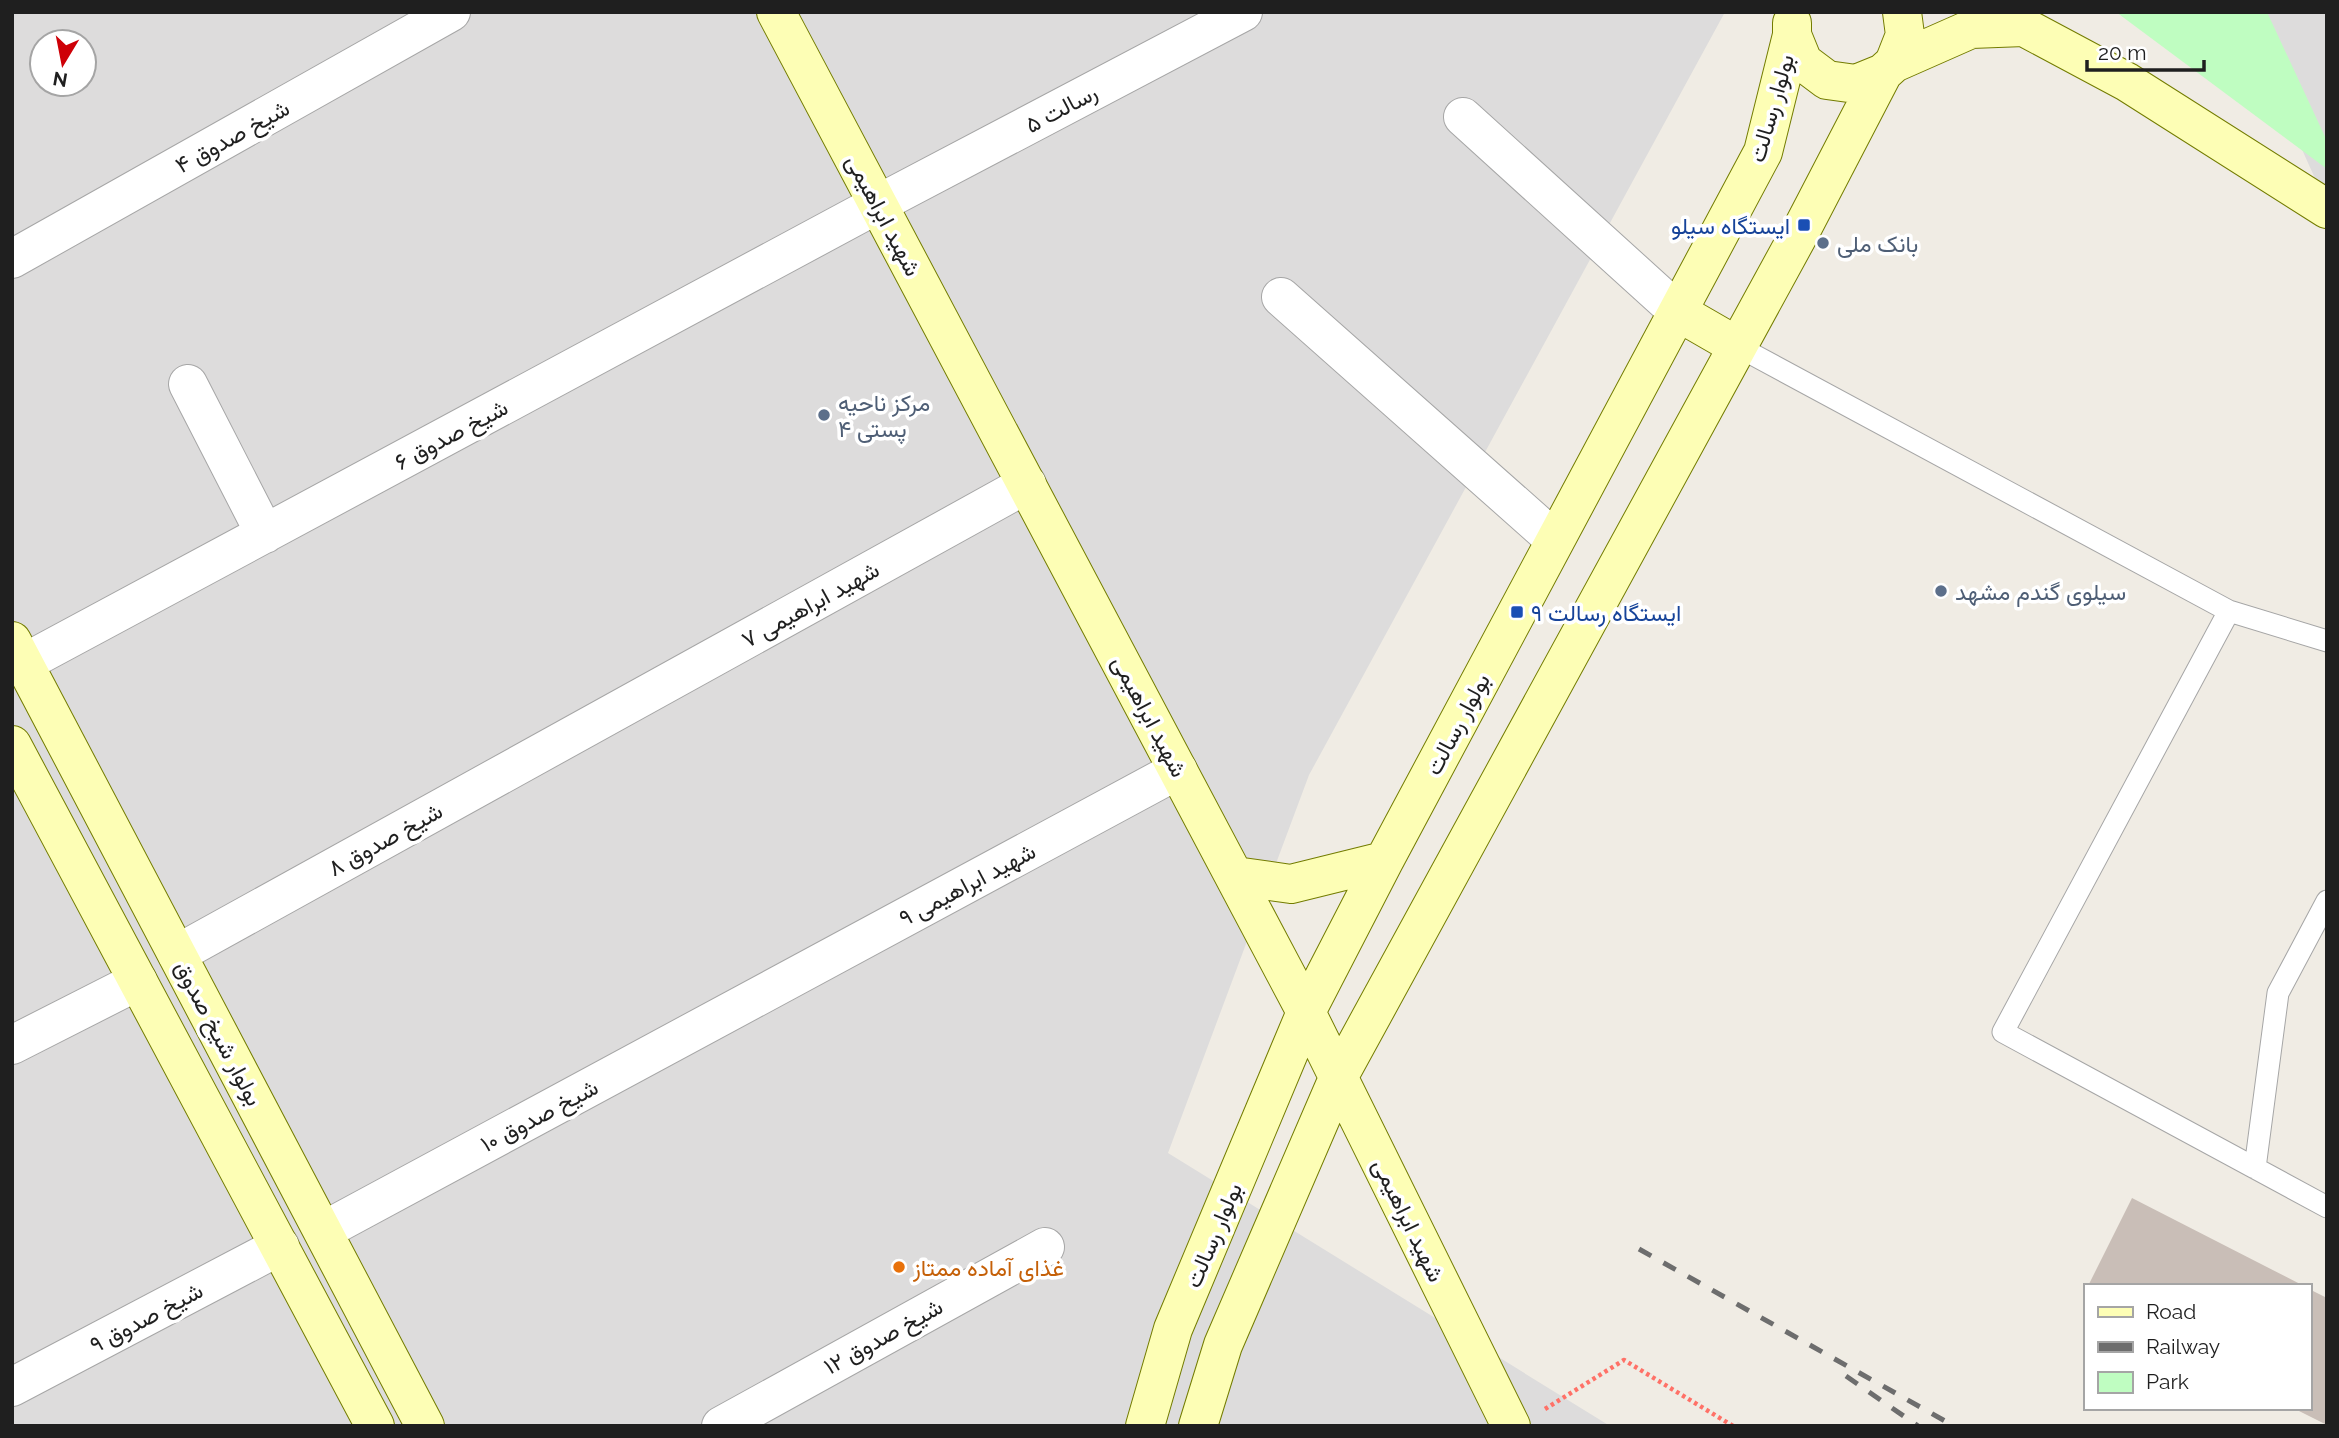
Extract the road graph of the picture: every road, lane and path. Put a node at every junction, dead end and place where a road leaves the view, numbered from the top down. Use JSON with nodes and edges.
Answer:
{"nodes":[{"id":1,"x":451,"y":12,"type":"edge"},
{"id":2,"x":776,"y":12,"type":"edge"},
{"id":3,"x":1243,"y":12,"type":"edge"},
{"id":4,"x":1902,"y":12,"type":"edge"},
{"id":5,"x":1793,"y":24,"type":"edge"},
{"id":6,"x":1888,"y":68,"type":"junction"},
{"id":7,"x":1463,"y":117,"type":"dead end"},
{"id":8,"x":878,"y":204,"type":"junction"},
{"id":9,"x":2327,"y":209,"type":"edge"},
{"id":10,"x":12,"y":259,"type":"edge"},
{"id":11,"x":1281,"y":297,"type":"dead end"},
{"id":12,"x":1678,"y":312,"type":"junction"},
{"id":13,"x":1738,"y":346,"type":"junction"},
{"id":14,"x":188,"y":384,"type":"dead end"},
{"id":15,"x":1027,"y":484,"type":"junction"},
{"id":16,"x":265,"y":534,"type":"junction"},
{"id":17,"x":1555,"y":540,"type":"junction"},
{"id":18,"x":2229,"y":611,"type":"junction"},
{"id":19,"x":2327,"y":641,"type":"edge"},
{"id":20,"x":18,"y":652,"type":"edge"},
{"id":21,"x":594,"y":725,"type":"joint"},
{"id":22,"x":12,"y":746,"type":"edge"},
{"id":23,"x":1178,"y":770,"type":"junction"},
{"id":24,"x":1384,"y":861,"type":"junction"},
{"id":25,"x":1235,"y":876,"type":"junction"},
{"id":26,"x":2327,"y":901,"type":"edge"},
{"id":27,"x":177,"y":954,"type":"junction"},
{"id":28,"x":138,"y":981,"type":"junction"},
{"id":29,"x":755,"y":999,"type":"joint"},
{"id":30,"x":1306,"y":1012,"type":"junction"},
{"id":31,"x":12,"y":1045,"type":"edge"},
{"id":32,"x":1339,"y":1076,"type":"junction"},
{"id":33,"x":2255,"y":1168,"type":"junction"},
{"id":34,"x":2327,"y":1207,"type":"edge"},
{"id":35,"x":323,"y":1231,"type":"junction"},
{"id":36,"x":280,"y":1246,"type":"junction"},
{"id":37,"x":1045,"y":1247,"type":"dead end"},
{"id":38,"x":12,"y":1387,"type":"edge"},
{"id":39,"x":1524,"y":1419,"type":"edge"},
{"id":40,"x":375,"y":1426,"type":"edge"},
{"id":41,"x":425,"y":1426,"type":"edge"},
{"id":42,"x":721,"y":1426,"type":"edge"},
{"id":43,"x":1145,"y":1426,"type":"edge"},
{"id":44,"x":1198,"y":1426,"type":"edge"},
{"id":45,"x":1732,"y":1426,"type":"edge"}],
"edges":[{"from":1,"to":10,"type":"street","name":"شیخ صدوق ۴"},
{"from":2,"to":8,"type":"main road","name":"شهید ابراهیمی"},
{"from":3,"to":8,"type":"street","name":"رسالت ۵"},
{"from":4,"to":6,"type":"main road"},
{"from":5,"to":6,"type":"main road"},
{"from":5,"to":12,"type":"main road","name":"بولوار رسالت"},
{"from":6,"to":9,"type":"main road"},
{"from":6,"to":13,"type":"main road"},
{"from":7,"to":12,"type":"street"},
{"from":8,"to":15,"type":"main road","name":"شهید ابراهیمی"},
{"from":8,"to":16,"type":"street","name":"شیخ صدوق ۶"},
{"from":11,"to":17,"type":"street"},
{"from":12,"to":13,"type":"main road"},
{"from":12,"to":17,"type":"main road","name":"بولوار رسالت"},
{"from":13,"to":18,"type":"lane"},
{"from":13,"to":32,"type":"main road"},
{"from":14,"to":16,"type":"street"},
{"from":15,"to":21,"type":"street","name":"شهید ابراهیمی ۷"},
{"from":15,"to":23,"type":"main road","name":"شهید ابراهیمی"},
{"from":16,"to":20,"type":"street","name":"شیخ صدوق ۶"},
{"from":17,"to":24,"type":"main road","name":"بولوار رسالت"},
{"from":18,"to":19,"type":"lane"},
{"from":18,"to":33,"type":"lane"},
{"from":20,"to":27,"type":"main road","name":"بولوار شیخ صدوق"},
{"from":21,"to":27,"type":"street","name":"شیخ صدوق ۸"},
{"from":22,"to":28,"type":"main road","name":"بولوار شیخ صدوق"},
{"from":23,"to":25,"type":"main road","name":"شهید ابراهیمی"},
{"from":23,"to":29,"type":"street","name":"شهید ابراهیمی ۹"},
{"from":24,"to":25,"type":"main road"},
{"from":24,"to":30,"type":"main road","name":"بولوار رسالت"},
{"from":25,"to":30,"type":"main road","name":"شهید ابراهیمی"},
{"from":26,"to":33,"type":"lane"},
{"from":27,"to":35,"type":"main road","name":"بولوار شیخ صدوق"},
{"from":28,"to":31,"type":"street"},
{"from":28,"to":36,"type":"main road","name":"بولوار شیخ صدوق"},
{"from":29,"to":35,"type":"street","name":"شیخ صدوق ۱۰"},
{"from":30,"to":32,"type":"main road","name":"شهید ابراهیمی"},
{"from":30,"to":43,"type":"main road","name":"بولوار رسالت"},
{"from":32,"to":39,"type":"main road","name":"شهید ابراهیمی"},
{"from":32,"to":44,"type":"main road"},
{"from":33,"to":34,"type":"lane"},
{"from":35,"to":41,"type":"main road","name":"بولوار شیخ صدوق"},
{"from":36,"to":38,"type":"street","name":"شیخ صدوق ۹"},
{"from":36,"to":40,"type":"main road","name":"بولوار شیخ صدوق"},
{"from":37,"to":42,"type":"street","name":"شیخ صدوق ۱۲"},
{"from":39,"to":45,"type":"path"}]}
